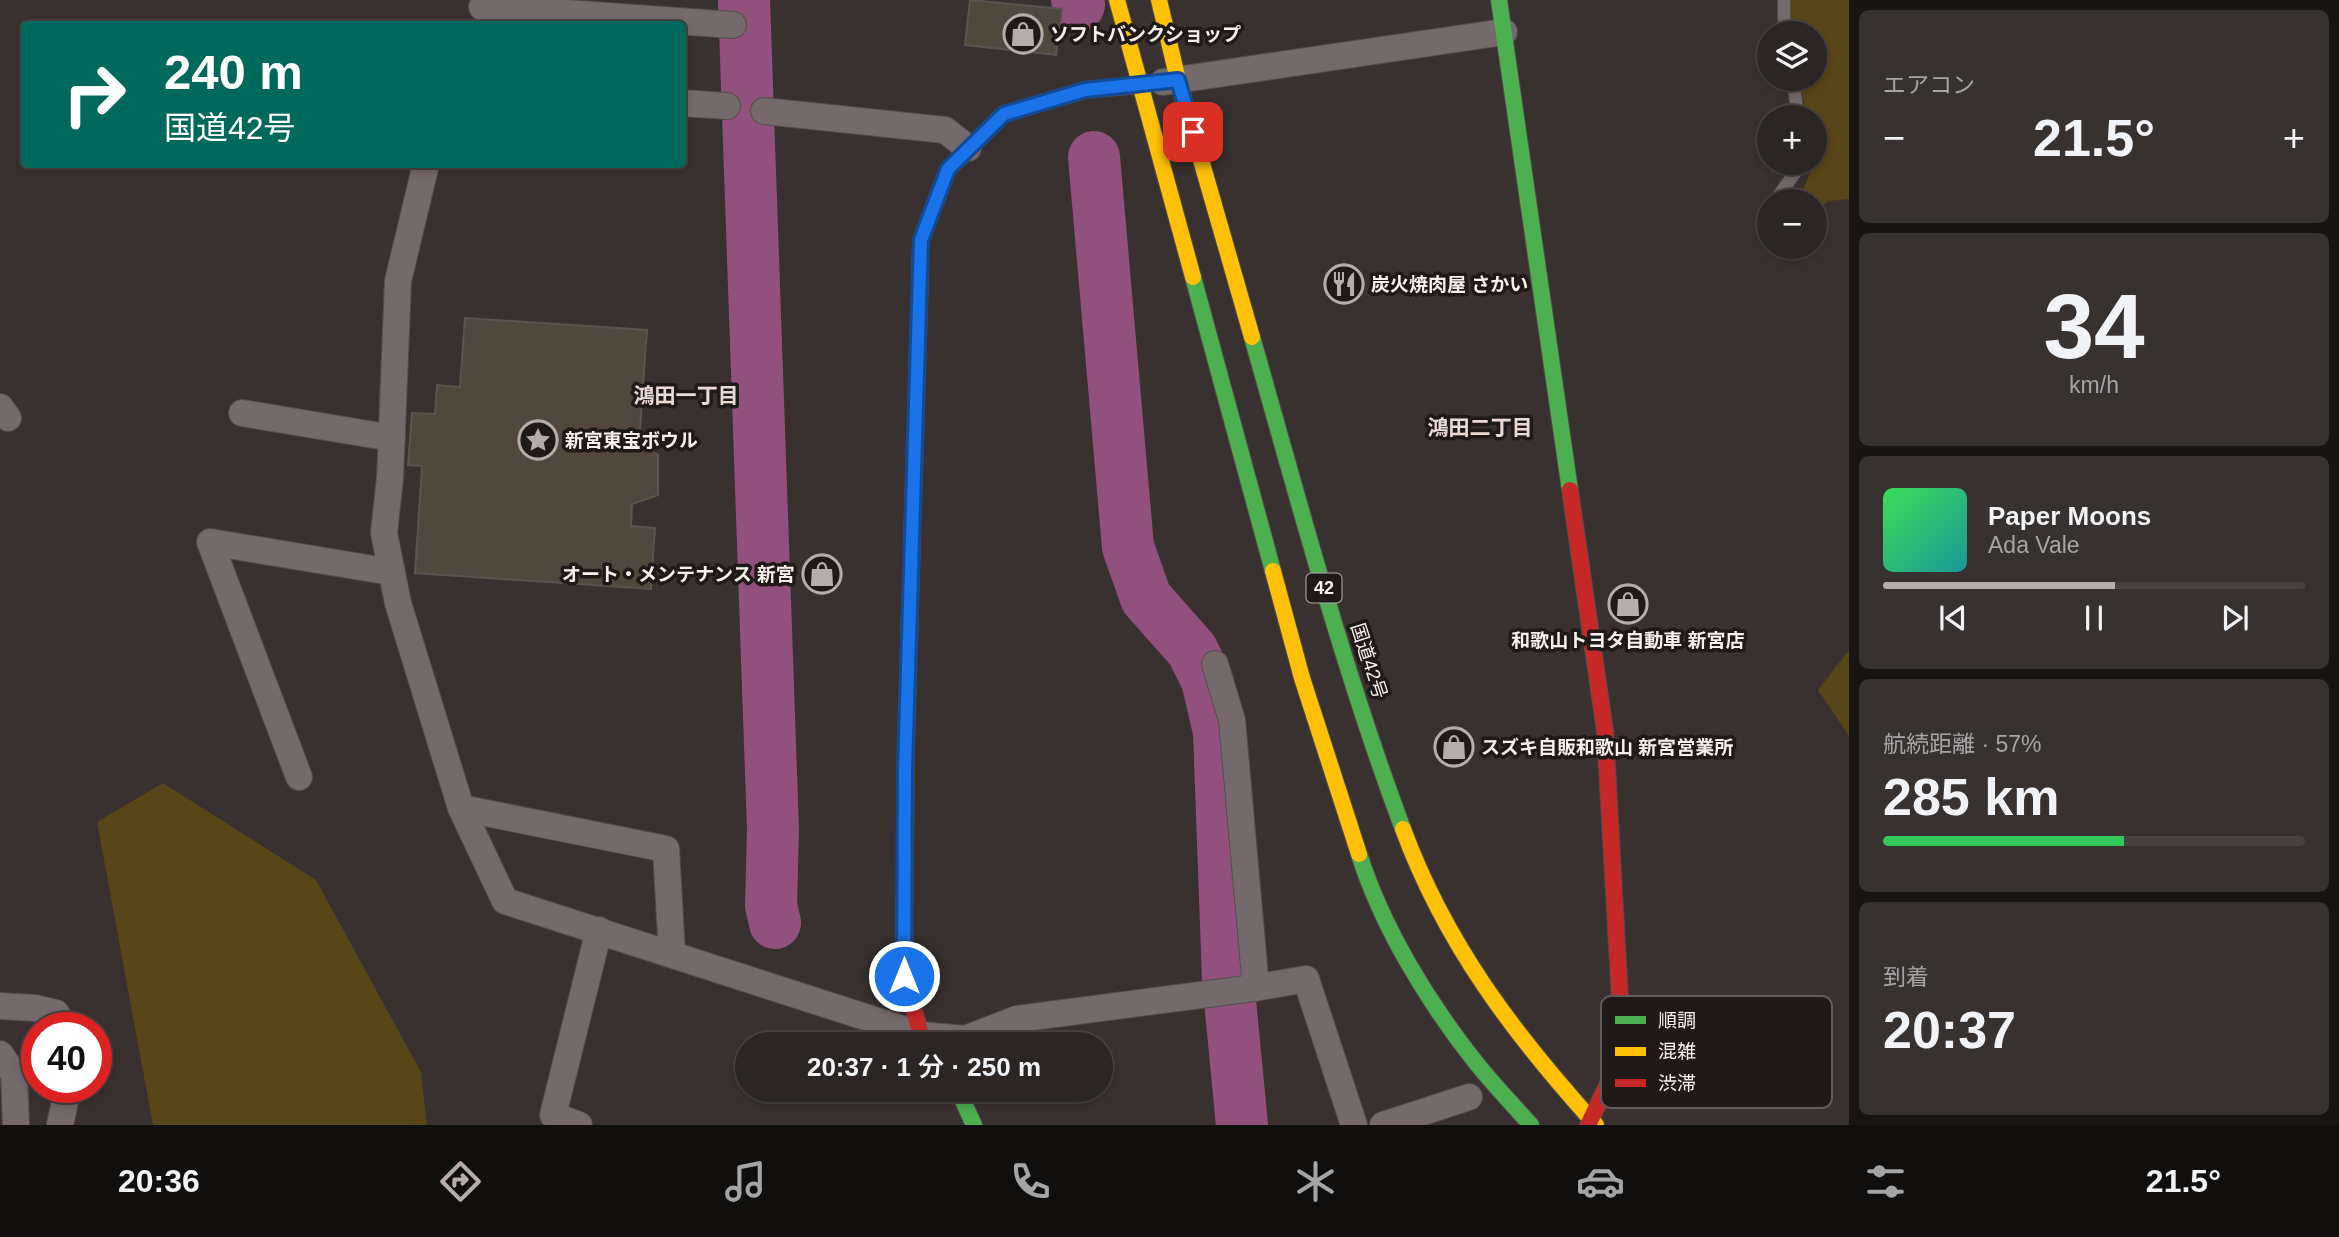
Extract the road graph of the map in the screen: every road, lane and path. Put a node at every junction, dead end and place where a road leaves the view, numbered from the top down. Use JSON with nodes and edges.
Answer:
{"nodes":[{"id":1,"x":1117,"y":0,"type":"edge"},
{"id":2,"x":1159,"y":0,"type":"edge"},
{"id":3,"x":1499,"y":0,"type":"edge"},
{"id":4,"x":1784,"y":0,"type":"edge"},
{"id":5,"x":482,"y":11,"type":"edge"},
{"id":6,"x":661,"y":21,"type":"edge"},
{"id":7,"x":1784,"y":21,"type":"edge"},
{"id":8,"x":686,"y":22,"type":"edge"},
{"id":9,"x":733,"y":25,"type":"dead end"},
{"id":10,"x":1504,"y":32,"type":"junction"},
{"id":11,"x":1178,"y":80,"type":"junction"},
{"id":12,"x":1141,"y":85,"type":"junction"},
{"id":13,"x":686,"y":103,"type":"edge"},
{"id":14,"x":727,"y":106,"type":"dead end"},
{"id":15,"x":764,"y":111,"type":"dead end"},
{"id":16,"x":968,"y":148,"type":"junction"},
{"id":17,"x":425,"y":168,"type":"edge"},
{"id":18,"x":242,"y":413,"type":"dead end"},
{"id":19,"x":392,"y":438,"type":"junction"},
{"id":20,"x":391,"y":572,"type":"junction"},
{"id":21,"x":1215,"y":664,"type":"dead end"},
{"id":22,"x":299,"y":778,"type":"dead end"},
{"id":23,"x":461,"y":808,"type":"junction"},
{"id":24,"x":599,"y":930,"type":"junction"},
{"id":25,"x":671,"y":954,"type":"junction"},
{"id":26,"x":1255,"y":988,"type":"junction"},
{"id":27,"x":1620,"y":996,"type":"edge"},
{"id":28,"x":0,"y":1006,"type":"edge"},
{"id":29,"x":51,"y":1012,"type":"edge"},
{"id":30,"x":900,"y":1032,"type":"edge"},
{"id":31,"x":922,"y":1032,"type":"edge"},
{"id":32,"x":983,"y":1032,"type":"edge"},
{"id":33,"x":0,"y":1054,"type":"edge"},
{"id":34,"x":1469,"y":1097,"type":"dead end"},
{"id":35,"x":963,"y":1102,"type":"edge"},
{"id":36,"x":65,"y":1103,"type":"edge"},
{"id":37,"x":1601,"y":1103,"type":"edge"},
{"id":38,"x":1592,"y":1123,"type":"edge"},
{"id":39,"x":16,"y":1125,"type":"edge"},
{"id":40,"x":60,"y":1125,"type":"edge"},
{"id":41,"x":579,"y":1125,"type":"edge"},
{"id":42,"x":974,"y":1125,"type":"edge"},
{"id":43,"x":1354,"y":1125,"type":"edge"},
{"id":44,"x":1383,"y":1125,"type":"edge"},
{"id":45,"x":1531,"y":1125,"type":"edge"}],
"edges":[{"from":1,"to":12,"type":"main road","number":"42"},
{"from":2,"to":11,"type":"main road","name":"国道42号","number":"42"},
{"from":3,"to":10,"type":"main road"},
{"from":4,"to":7,"type":"lane"},
{"from":5,"to":6,"type":"street"},
{"from":8,"to":9,"type":"street"},
{"from":10,"to":11,"type":"street"},
{"from":10,"to":27,"type":"main road"},
{"from":11,"to":12,"type":"street"},
{"from":11,"to":38,"type":"main road","name":"国道42号","number":"42"},
{"from":12,"to":16,"type":"main road"},
{"from":12,"to":45,"type":"main road","number":"42"},
{"from":13,"to":14,"type":"street"},
{"from":15,"to":16,"type":"street"},
{"from":16,"to":31,"type":"main road"},
{"from":17,"to":19,"type":"street"},
{"from":18,"to":19,"type":"street"},
{"from":19,"to":20,"type":"street"},
{"from":20,"to":22,"type":"street"},
{"from":20,"to":23,"type":"street"},
{"from":21,"to":26,"type":"street"},
{"from":23,"to":24,"type":"street"},
{"from":23,"to":25,"type":"street"},
{"from":24,"to":25,"type":"street"},
{"from":24,"to":41,"type":"street"},
{"from":25,"to":30,"type":"street"},
{"from":26,"to":32,"type":"street"},
{"from":26,"to":43,"type":"street"},
{"from":28,"to":29,"type":"street"},
{"from":33,"to":39,"type":"street"},
{"from":34,"to":44,"type":"street"},
{"from":35,"to":42,"type":"main road"},
{"from":36,"to":40,"type":"street"},
{"from":37,"to":38,"type":"main road"}]}
